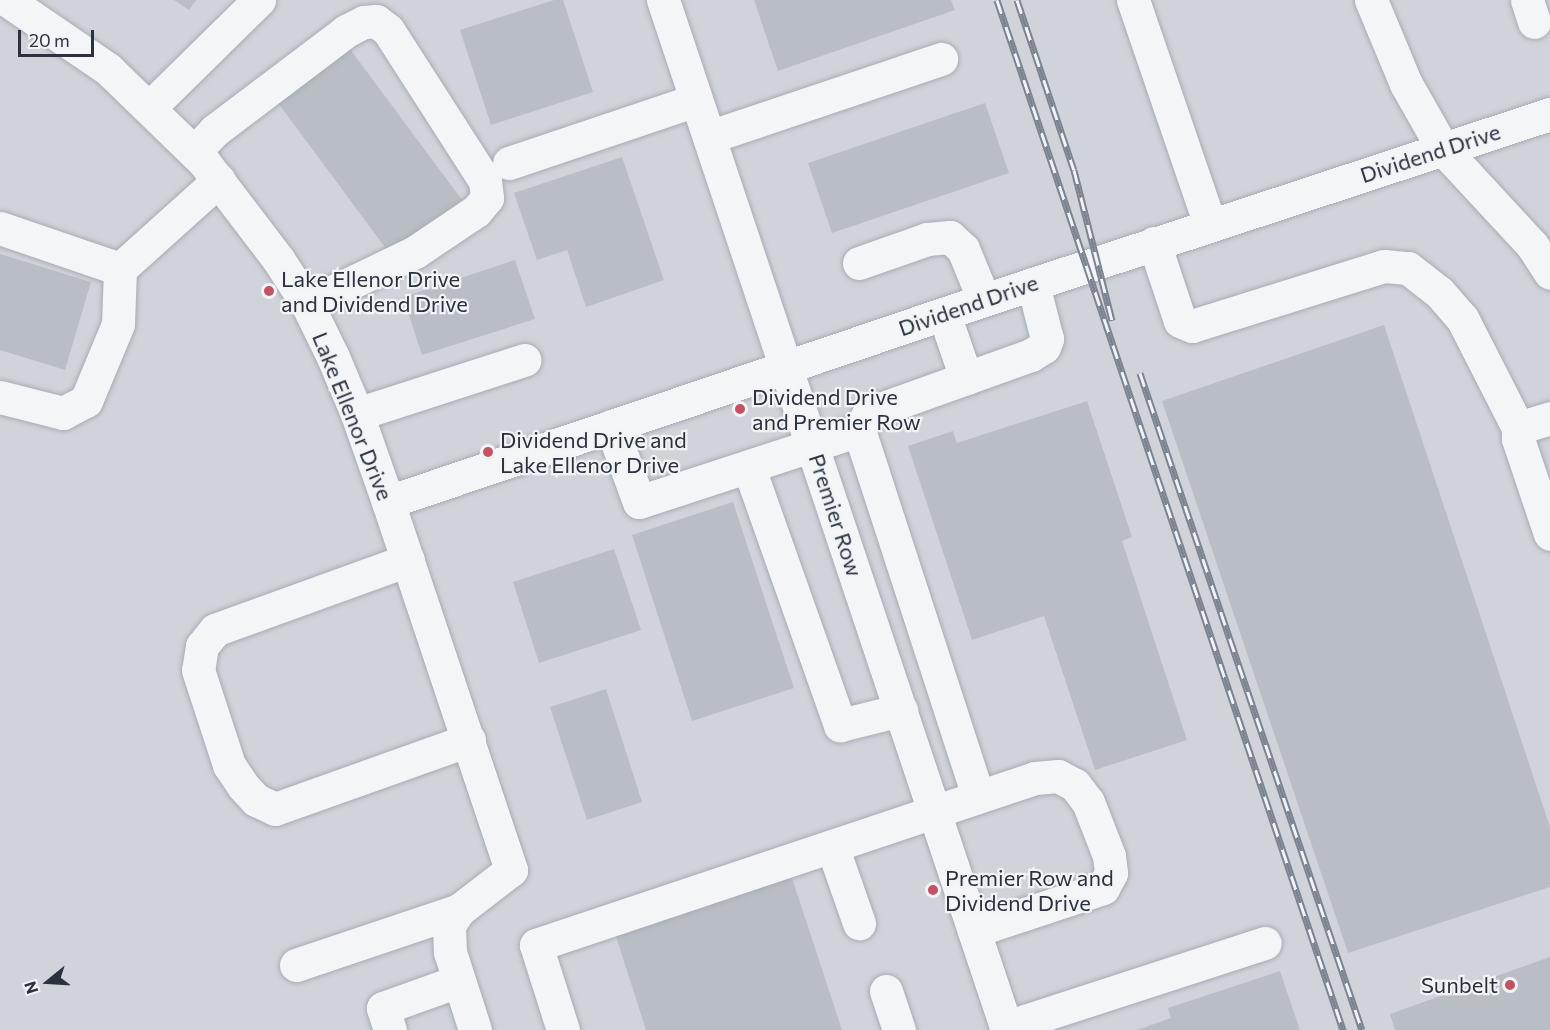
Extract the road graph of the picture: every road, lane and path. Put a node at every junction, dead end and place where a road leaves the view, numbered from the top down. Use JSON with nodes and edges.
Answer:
{"nodes":[{"id":1,"x":7,"y":0,"type":"edge"},
{"id":2,"x":259,"y":0,"type":"edge"},
{"id":3,"x":663,"y":0,"type":"edge"},
{"id":4,"x":1133,"y":0,"type":"edge"},
{"id":5,"x":1371,"y":0,"type":"edge"},
{"id":6,"x":941,"y":59,"type":"dead end"},
{"id":7,"x":696,"y":100,"type":"junction"},
{"id":8,"x":150,"y":107,"type":"junction"},
{"id":9,"x":1550,"y":114,"type":"edge"},
{"id":10,"x":709,"y":137,"type":"junction"},
{"id":11,"x":1443,"y":149,"type":"junction"},
{"id":12,"x":194,"y":152,"type":"junction"},
{"id":13,"x":509,"y":163,"type":"dead end"},
{"id":14,"x":219,"y":180,"type":"junction"},
{"id":15,"x":1210,"y":225,"type":"junction"},
{"id":16,"x":0,"y":228,"type":"edge"},
{"id":17,"x":1154,"y":243,"type":"junction"},
{"id":18,"x":859,"y":263,"type":"dead end"},
{"id":19,"x":120,"y":269,"type":"junction"},
{"id":20,"x":1550,"y":273,"type":"edge"},
{"id":21,"x":1033,"y":284,"type":"junction"},
{"id":22,"x":984,"y":300,"type":"junction"},
{"id":23,"x":307,"y":304,"type":"junction"},
{"id":24,"x":944,"y":314,"type":"junction"},
{"id":25,"x":524,"y":360,"type":"dead end"},
{"id":26,"x":786,"y":366,"type":"junction"},
{"id":27,"x":966,"y":378,"type":"junction"},
{"id":28,"x":0,"y":397,"type":"edge"},
{"id":29,"x":357,"y":414,"type":"junction"},
{"id":30,"x":1550,"y":418,"type":"edge"},
{"id":31,"x":611,"y":426,"type":"junction"},
{"id":32,"x":1518,"y":428,"type":"junction"},
{"id":33,"x":859,"y":430,"type":"junction"},
{"id":34,"x":813,"y":447,"type":"junction"},
{"id":35,"x":748,"y":468,"type":"junction"},
{"id":36,"x":388,"y":502,"type":"junction"},
{"id":37,"x":1550,"y":534,"type":"edge"},
{"id":38,"x":408,"y":560,"type":"junction"},
{"id":39,"x":901,"y":711,"type":"junction"},
{"id":40,"x":469,"y":740,"type":"junction"},
{"id":41,"x":978,"y":796,"type":"junction"},
{"id":42,"x":935,"y":812,"type":"junction"},
{"id":43,"x":832,"y":846,"type":"junction"},
{"id":44,"x":459,"y":910,"type":"junction"},
{"id":45,"x":859,"y":923,"type":"dead end"},
{"id":46,"x":974,"y":931,"type":"junction"},
{"id":47,"x":1264,"y":943,"type":"dead end"},
{"id":48,"x":296,"y":965,"type":"dead end"},
{"id":49,"x":458,"y":981,"type":"junction"},
{"id":50,"x":886,"y":991,"type":"dead end"},
{"id":51,"x":1007,"y":1029,"type":"edge"},
{"id":52,"x":390,"y":1030,"type":"edge"},
{"id":53,"x":475,"y":1030,"type":"edge"},
{"id":54,"x":563,"y":1030,"type":"edge"},
{"id":55,"x":899,"y":1030,"type":"edge"}],
"edges":[{"from":1,"to":8,"type":"street","name":"Lake Ellenor Drive"},
{"from":2,"to":8,"type":"street"},
{"from":3,"to":7,"type":"street","name":"Premier Row"},
{"from":4,"to":15,"type":"street"},
{"from":5,"to":11,"type":"street"},
{"from":6,"to":10,"type":"street"},
{"from":7,"to":10,"type":"street","name":"Premier Row"},
{"from":7,"to":13,"type":"street"},
{"from":8,"to":12,"type":"street","name":"Lake Ellenor Drive"},
{"from":9,"to":11,"type":"street","name":"Dividend Drive"},
{"from":10,"to":26,"type":"street","name":"Premier Row"},
{"from":11,"to":15,"type":"street","name":"Dividend Drive"},
{"from":11,"to":20,"type":"street"},
{"from":12,"to":14,"type":"street","name":"Lake Ellenor Drive"},
{"from":12,"to":23,"type":"street"},
{"from":14,"to":19,"type":"street"},
{"from":14,"to":23,"type":"street","name":"Lake Ellenor Drive"},
{"from":15,"to":17,"type":"street","name":"Dividend Drive"},
{"from":16,"to":19,"type":"street"},
{"from":17,"to":21,"type":"street","name":"Dividend Drive"},
{"from":17,"to":32,"type":"street"},
{"from":18,"to":22,"type":"street"},
{"from":19,"to":28,"type":"street"},
{"from":21,"to":22,"type":"street","name":"Dividend Drive"},
{"from":21,"to":27,"type":"street"},
{"from":22,"to":24,"type":"street","name":"Dividend Drive"},
{"from":23,"to":29,"type":"street","name":"Lake Ellenor Drive"},
{"from":24,"to":26,"type":"street","name":"Dividend Drive"},
{"from":24,"to":27,"type":"street"},
{"from":25,"to":29,"type":"street"},
{"from":26,"to":31,"type":"street","name":"Dividend Drive"},
{"from":26,"to":34,"type":"street","name":"Premier Row"},
{"from":27,"to":33,"type":"street"},
{"from":29,"to":36,"type":"street","name":"Lake Ellenor Drive"},
{"from":30,"to":32,"type":"street"},
{"from":31,"to":35,"type":"street"},
{"from":31,"to":36,"type":"street","name":"Dividend Drive"},
{"from":32,"to":37,"type":"street"},
{"from":33,"to":34,"type":"street"},
{"from":33,"to":41,"type":"street"},
{"from":34,"to":35,"type":"street"},
{"from":34,"to":39,"type":"street","name":"Premier Row"},
{"from":35,"to":39,"type":"street"},
{"from":36,"to":38,"type":"street","name":"Lake Ellenor Drive"},
{"from":38,"to":40,"type":"street","name":"Lake Ellenor Drive"},
{"from":38,"to":40,"type":"street"},
{"from":39,"to":42,"type":"street","name":"Premier Row"},
{"from":40,"to":44,"type":"street","name":"Lake Ellenor Drive"},
{"from":41,"to":42,"type":"street"},
{"from":41,"to":46,"type":"street"},
{"from":42,"to":43,"type":"street"},
{"from":42,"to":46,"type":"street","name":"Premier Row"},
{"from":43,"to":45,"type":"street"},
{"from":43,"to":54,"type":"street"},
{"from":44,"to":48,"type":"street"},
{"from":44,"to":49,"type":"street"},
{"from":46,"to":51,"type":"street","name":"Premier Row"},
{"from":47,"to":51,"type":"street"},
{"from":49,"to":52,"type":"street"},
{"from":49,"to":53,"type":"street"},
{"from":50,"to":55,"type":"street"}]}
